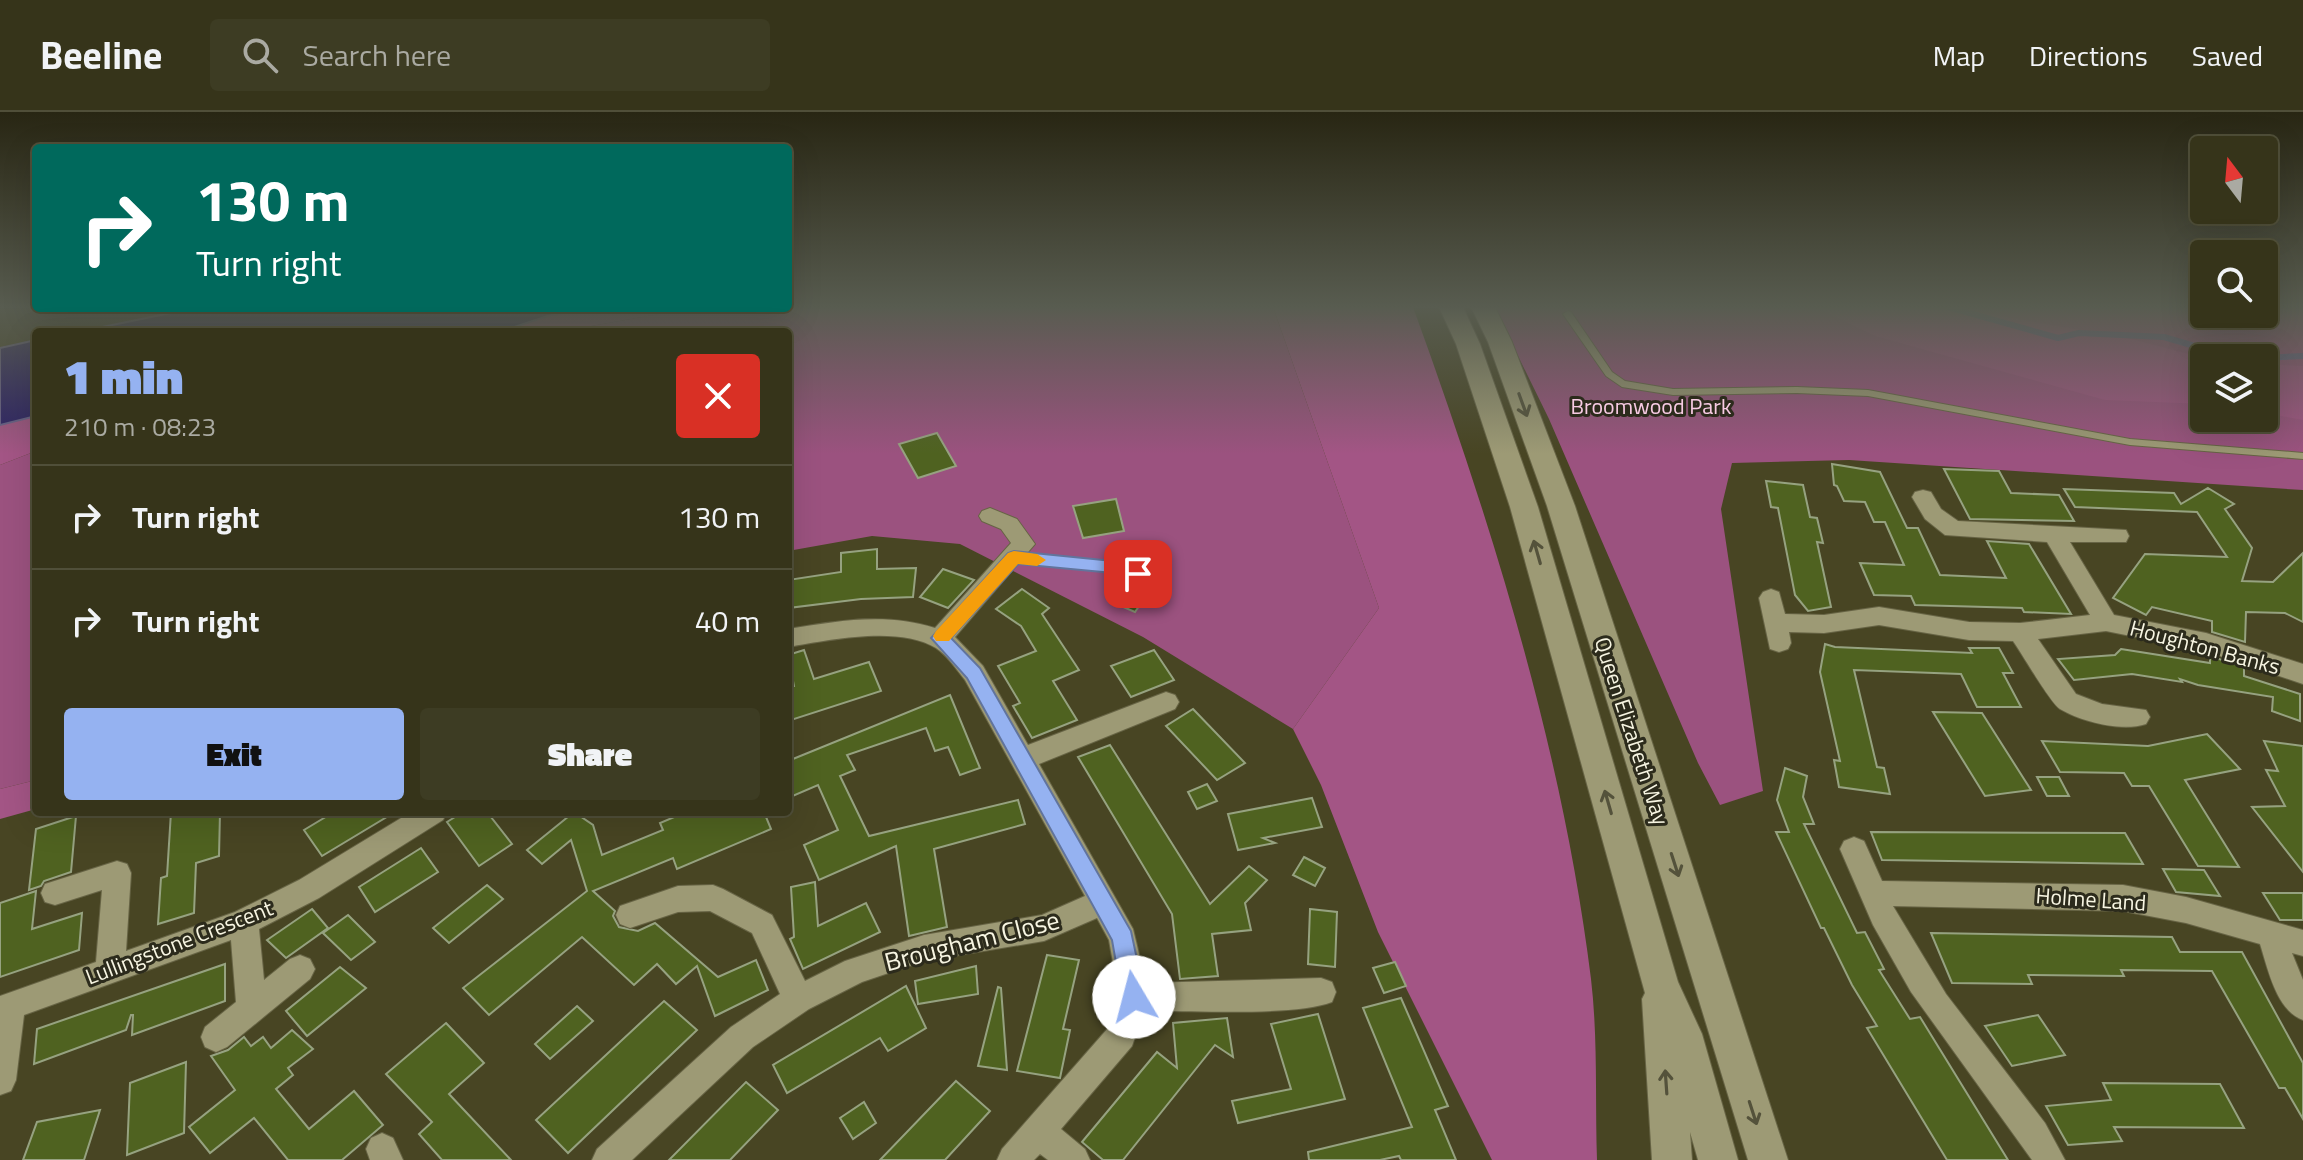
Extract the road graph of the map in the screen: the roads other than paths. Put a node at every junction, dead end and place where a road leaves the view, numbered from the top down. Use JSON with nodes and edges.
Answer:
{"nodes":[{"id":1,"x":1472,"y":356,"type":"edge"},
{"id":2,"x":1505,"y":356,"type":"edge"},
{"id":3,"x":1597,"y":356,"type":"edge"},
{"id":4,"x":2303,"y":456,"type":"edge"},
{"id":5,"x":1923,"y":497,"type":"dead end"},
{"id":6,"x":990,"y":516,"type":"dead end"},
{"id":7,"x":2054,"y":534,"type":"junction"},
{"id":8,"x":2118,"y":536,"type":"dead end"},
{"id":9,"x":1014,"y":557,"type":"junction"},
{"id":10,"x":1138,"y":574,"type":"dead end"},
{"id":11,"x":1771,"y":598,"type":"dead end"},
{"id":12,"x":2106,"y":622,"type":"junction"},
{"id":13,"x":2020,"y":632,"type":"junction"},
{"id":14,"x":792,"y":638,"type":"edge"},
{"id":15,"x":940,"y":638,"type":"junction"},
{"id":16,"x":2303,"y":674,"type":"edge"},
{"id":17,"x":1166,"y":702,"type":"dead end"},
{"id":18,"x":2137,"y":717,"type":"dead end"},
{"id":19,"x":1022,"y":759,"type":"junction"},
{"id":20,"x":428,"y":816,"type":"edge"},
{"id":21,"x":1854,"y":849,"type":"dead end"},
{"id":22,"x":55,"y":893,"type":"dead end"},
{"id":23,"x":1873,"y":893,"type":"junction"},
{"id":24,"x":1102,"y":902,"type":"junction"},
{"id":25,"x":630,"y":915,"type":"dead end"},
{"id":26,"x":244,"y":922,"type":"junction"},
{"id":27,"x":2272,"y":937,"type":"junction"},
{"id":28,"x":2303,"y":943,"type":"edge"},
{"id":29,"x":110,"y":968,"type":"junction"},
{"id":30,"x":300,"y":969,"type":"dead end"},
{"id":31,"x":1660,"y":985,"type":"junction"},
{"id":32,"x":1321,"y":992,"type":"dead end"},
{"id":33,"x":1134,"y":997,"type":"junction"},
{"id":34,"x":798,"y":999,"type":"junction"},
{"id":35,"x":2303,"y":1006,"type":"edge"},
{"id":36,"x":5,"y":1008,"type":"edge"},
{"id":37,"x":251,"y":1008,"type":"junction"},
{"id":38,"x":216,"y":1037,"type":"dead end"},
{"id":39,"x":0,"y":1080,"type":"edge"},
{"id":40,"x":1038,"y":1132,"type":"junction"},
{"id":41,"x":608,"y":1160,"type":"edge"},
{"id":42,"x":1013,"y":1160,"type":"edge"},
{"id":43,"x":1074,"y":1160,"type":"edge"},
{"id":44,"x":1672,"y":1160,"type":"edge"},
{"id":45,"x":1718,"y":1160,"type":"edge"},
{"id":46,"x":1768,"y":1160,"type":"edge"},
{"id":47,"x":2049,"y":1160,"type":"edge"}],
"edges":[{"from":31,"to":1,"type":"street","name":"Queen Elizabeth Way","one_way":true},
{"from":2,"to":46,"type":"street","name":"Queen Elizabeth Way","one_way":true},
{"from":3,"to":4,"type":"lane"},
{"from":5,"to":7,"type":"street"},
{"from":6,"to":9,"type":"street"},
{"from":7,"to":8,"type":"street"},
{"from":7,"to":12,"type":"street","name":"Houghton Banks"},
{"from":9,"to":10,"type":"lane"},
{"from":9,"to":15,"type":"street"},
{"from":11,"to":13,"type":"street","name":"Houghton Banks"},
{"from":12,"to":13,"type":"street","name":"Houghton Banks"},
{"from":12,"to":16,"type":"street","name":"Houghton Banks"},
{"from":13,"to":18,"type":"street"},
{"from":14,"to":15,"type":"street"},
{"from":15,"to":19,"type":"street"},
{"from":17,"to":19,"type":"street"},
{"from":19,"to":24,"type":"street"},
{"from":20,"to":26,"type":"street","name":"Lullingstone Crescent"},
{"from":21,"to":23,"type":"street"},
{"from":22,"to":29,"type":"street"},
{"from":23,"to":27,"type":"street","name":"Holme Land"},
{"from":23,"to":47,"type":"street"},
{"from":24,"to":33,"type":"street"},
{"from":24,"to":34,"type":"street","name":"Brougham Close"},
{"from":25,"to":34,"type":"street"},
{"from":26,"to":29,"type":"street","name":"Lullingstone Crescent"},
{"from":26,"to":37,"type":"street"},
{"from":27,"to":28,"type":"street","name":"Holme Land"},
{"from":27,"to":35,"type":"street"},
{"from":29,"to":36,"type":"street","name":"Lullingstone Crescent"},
{"from":30,"to":37,"type":"street"},
{"from":44,"to":31,"type":"street","one_way":true},
{"from":31,"to":45,"type":"street","name":"Queen Elizabeth Way"},
{"from":32,"to":33,"type":"street"},
{"from":33,"to":40,"type":"street"},
{"from":34,"to":41,"type":"street","name":"Brougham Close"},
{"from":36,"to":39,"type":"street"},
{"from":37,"to":38,"type":"street"},
{"from":40,"to":42,"type":"street"},
{"from":40,"to":43,"type":"street"}]}
